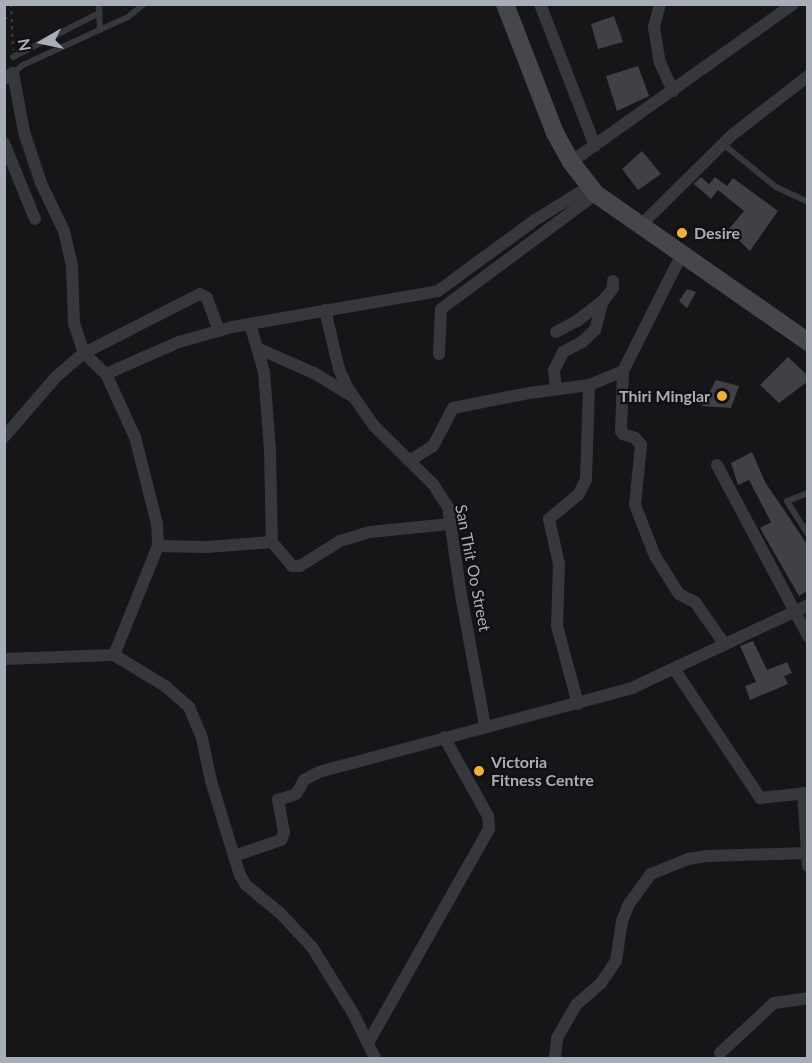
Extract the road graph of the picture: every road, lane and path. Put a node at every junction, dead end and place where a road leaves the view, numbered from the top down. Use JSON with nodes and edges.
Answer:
{"nodes":[{"id":1,"x":11,"y":4,"type":"edge"},
{"id":2,"x":99,"y":4,"type":"edge"},
{"id":3,"x":505,"y":4,"type":"edge"},
{"id":4,"x":540,"y":4,"type":"edge"},
{"id":5,"x":660,"y":4,"type":"edge"},
{"id":6,"x":793,"y":4,"type":"edge"},
{"id":7,"x":143,"y":5,"type":"edge"},
{"id":8,"x":99,"y":13,"type":"junction"},
{"id":9,"x":4,"y":18,"type":"edge"},
{"id":10,"x":11,"y":18,"type":"junction"},
{"id":11,"x":100,"y":30,"type":"junction"},
{"id":12,"x":13,"y":57,"type":"joint"},
{"id":13,"x":9,"y":76,"type":"edge"},
{"id":14,"x":807,"y":76,"type":"edge"},
{"id":15,"x":673,"y":91,"type":"junction"},
{"id":16,"x":4,"y":143,"type":"edge"},
{"id":17,"x":723,"y":144,"type":"junction"},
{"id":18,"x":595,"y":146,"type":"junction"},
{"id":19,"x":571,"y":162,"type":"junction"},
{"id":20,"x":593,"y":190,"type":"junction"},
{"id":21,"x":807,"y":202,"type":"edge"},
{"id":22,"x":35,"y":219,"type":"dead end"},
{"id":23,"x":641,"y":225,"type":"junction"},
{"id":24,"x":682,"y":254,"type":"junction"},
{"id":25,"x":613,"y":281,"type":"dead end"},
{"id":26,"x":603,"y":301,"type":"junction"},
{"id":27,"x":325,"y":310,"type":"junction"},
{"id":28,"x":250,"y":324,"type":"junction"},
{"id":29,"x":219,"y":331,"type":"junction"},
{"id":30,"x":556,"y":332,"type":"dead end"},
{"id":31,"x":807,"y":342,"type":"edge"},
{"id":32,"x":257,"y":348,"type":"junction"},
{"id":33,"x":84,"y":353,"type":"junction"},
{"id":34,"x":439,"y":354,"type":"dead end"},
{"id":35,"x":623,"y":371,"type":"junction"},
{"id":36,"x":106,"y":374,"type":"junction"},
{"id":37,"x":588,"y":385,"type":"junction"},
{"id":38,"x":556,"y":389,"type":"junction"},
{"id":39,"x":355,"y":398,"type":"junction"},
{"id":40,"x":4,"y":437,"type":"edge"},
{"id":41,"x":409,"y":461,"type":"junction"},
{"id":42,"x":717,"y":465,"type":"dead end"},
{"id":43,"x":807,"y":493,"type":"edge"},
{"id":44,"x":450,"y":524,"type":"junction"},
{"id":45,"x":807,"y":535,"type":"edge"},
{"id":46,"x":272,"y":542,"type":"junction"},
{"id":47,"x":158,"y":546,"type":"junction"},
{"id":48,"x":807,"y":605,"type":"edge"},
{"id":49,"x":794,"y":611,"type":"junction"},
{"id":50,"x":807,"y":636,"type":"edge"},
{"id":51,"x":725,"y":645,"type":"junction"},
{"id":52,"x":114,"y":655,"type":"junction"},
{"id":53,"x":4,"y":659,"type":"edge"},
{"id":54,"x":675,"y":670,"type":"junction"},
{"id":55,"x":578,"y":704,"type":"junction"},
{"id":56,"x":486,"y":726,"type":"junction"},
{"id":57,"x":444,"y":737,"type":"junction"},
{"id":58,"x":805,"y":793,"type":"edge"},
{"id":59,"x":234,"y":856,"type":"junction"},
{"id":60,"x":807,"y":859,"type":"edge"},
{"id":61,"x":807,"y":998,"type":"edge"},
{"id":62,"x":368,"y":1043,"type":"junction"},
{"id":63,"x":720,"y":1053,"type":"dead end"},
{"id":64,"x":375,"y":1059,"type":"edge"},
{"id":65,"x":555,"y":1059,"type":"edge"}],
"edges":[{"from":1,"to":10,"type":"path"},
{"from":2,"to":8,"type":"lane"},
{"from":3,"to":19,"type":"street"},
{"from":4,"to":18,"type":"street"},
{"from":5,"to":15,"type":"street"},
{"from":6,"to":15,"type":"street"},
{"from":7,"to":11,"type":"lane"},
{"from":8,"to":11,"type":"lane"},
{"from":8,"to":12,"type":"lane"},
{"from":9,"to":10,"type":"path"},
{"from":10,"to":12,"type":"path"},
{"from":11,"to":13,"type":"lane"},
{"from":13,"to":33,"type":"street"},
{"from":14,"to":17,"type":"street"},
{"from":15,"to":18,"type":"street"},
{"from":16,"to":22,"type":"street"},
{"from":17,"to":21,"type":"lane"},
{"from":17,"to":23,"type":"street"},
{"from":18,"to":19,"type":"street"},
{"from":19,"to":20,"type":"street"},
{"from":20,"to":23,"type":"street"},
{"from":20,"to":27,"type":"street"},
{"from":20,"to":34,"type":"street"},
{"from":23,"to":24,"type":"street"},
{"from":24,"to":31,"type":"street"},
{"from":24,"to":35,"type":"street"},
{"from":25,"to":26,"type":"street"},
{"from":26,"to":30,"type":"street"},
{"from":26,"to":38,"type":"street"},
{"from":27,"to":28,"type":"street"},
{"from":27,"to":39,"type":"street","name":"San Thit Oo Street"},
{"from":28,"to":29,"type":"street"},
{"from":28,"to":32,"type":"street"},
{"from":29,"to":33,"type":"street"},
{"from":29,"to":36,"type":"street"},
{"from":32,"to":39,"type":"street"},
{"from":32,"to":46,"type":"street"},
{"from":33,"to":36,"type":"street"},
{"from":33,"to":40,"type":"street"},
{"from":35,"to":37,"type":"street"},
{"from":35,"to":51,"type":"street"},
{"from":36,"to":47,"type":"street"},
{"from":37,"to":38,"type":"street"},
{"from":37,"to":55,"type":"street"},
{"from":38,"to":41,"type":"street"},
{"from":39,"to":41,"type":"street","name":"San Thit Oo Street"},
{"from":41,"to":44,"type":"street","name":"San Thit Oo Street"},
{"from":42,"to":49,"type":"street"},
{"from":43,"to":45,"type":"lane"},
{"from":44,"to":46,"type":"street"},
{"from":44,"to":56,"type":"street","name":"San Thit Oo Street"},
{"from":46,"to":47,"type":"street"},
{"from":47,"to":52,"type":"street"},
{"from":48,"to":49,"type":"street"},
{"from":49,"to":50,"type":"street"},
{"from":49,"to":51,"type":"street"},
{"from":51,"to":54,"type":"street"},
{"from":52,"to":53,"type":"street"},
{"from":52,"to":59,"type":"street"},
{"from":54,"to":55,"type":"street"},
{"from":54,"to":58,"type":"street"},
{"from":55,"to":56,"type":"street"},
{"from":56,"to":57,"type":"street"},
{"from":57,"to":59,"type":"street"},
{"from":57,"to":62,"type":"street"},
{"from":58,"to":60,"type":"street"},
{"from":59,"to":62,"type":"street"},
{"from":60,"to":65,"type":"street"},
{"from":61,"to":63,"type":"street"},
{"from":62,"to":64,"type":"street"}]}
